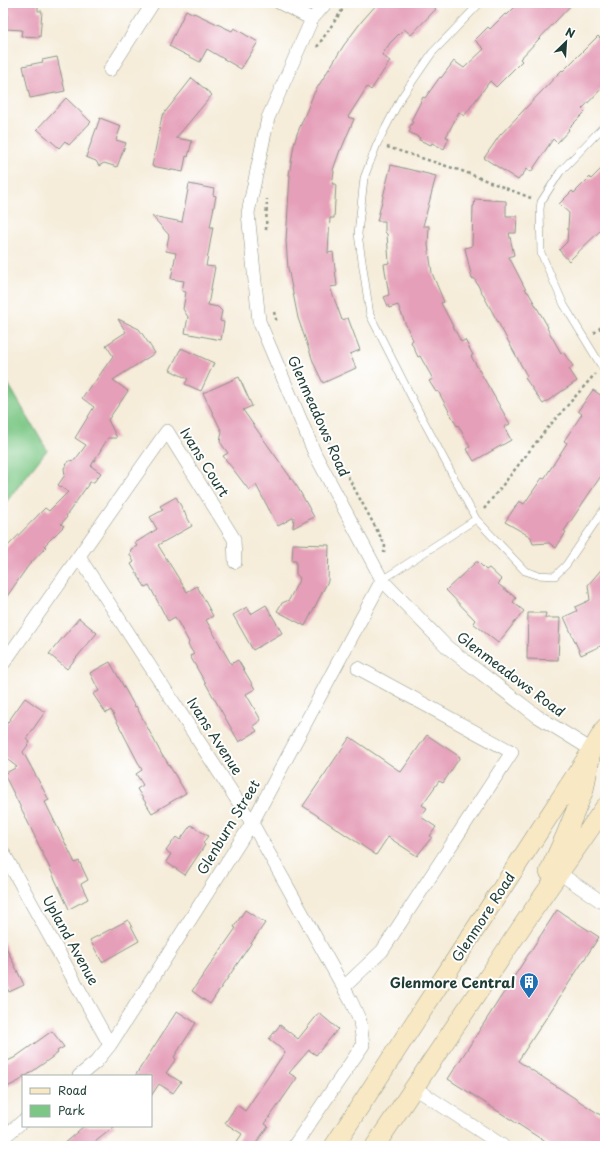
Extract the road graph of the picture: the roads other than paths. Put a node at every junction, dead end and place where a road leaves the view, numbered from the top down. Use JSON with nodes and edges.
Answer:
{"nodes":[{"id":1,"x":153,"y":3,"type":"edge"},
{"id":2,"x":280,"y":3,"type":"edge"},
{"id":3,"x":326,"y":3,"type":"edge"},
{"id":4,"x":480,"y":3,"type":"edge"},
{"id":5,"x":312,"y":19,"type":"junction"},
{"id":6,"x":110,"y":70,"type":"dead end"},
{"id":7,"x":605,"y":125,"type":"edge"},
{"id":8,"x":603,"y":369,"type":"edge"},
{"id":9,"x":605,"y":508,"type":"edge"},
{"id":10,"x":476,"y":519,"type":"junction"},
{"id":11,"x":79,"y":557,"type":"junction"},
{"id":12,"x":235,"y":562,"type":"dead end"},
{"id":13,"x":382,"y":580,"type":"junction"},
{"id":14,"x":3,"y":664,"type":"edge"},
{"id":15,"x":358,"y":668,"type":"dead end"},
{"id":16,"x":605,"y":728,"type":"edge"},
{"id":17,"x":592,"y":750,"type":"junction"},
{"id":18,"x":605,"y":807,"type":"edge"},
{"id":19,"x":252,"y":823,"type":"junction"},
{"id":20,"x":3,"y":852,"type":"edge"},
{"id":21,"x":559,"y":873,"type":"junction"},
{"id":22,"x":605,"y":904,"type":"edge"},
{"id":23,"x":525,"y":922,"type":"junction"},
{"id":24,"x":344,"y":987,"type":"junction"},
{"id":25,"x":110,"y":1045,"type":"junction"},
{"id":26,"x":80,"y":1075,"type":"edge"},
{"id":27,"x":414,"y":1088,"type":"junction"},
{"id":28,"x":22,"y":1122,"type":"edge"},
{"id":29,"x":3,"y":1138,"type":"edge"},
{"id":30,"x":294,"y":1146,"type":"edge"},
{"id":31,"x":334,"y":1146,"type":"edge"},
{"id":32,"x":375,"y":1146,"type":"edge"},
{"id":33,"x":503,"y":1146,"type":"edge"}],
"edges":[{"from":1,"to":6,"type":"street"},
{"from":2,"to":5,"type":"street"},
{"from":3,"to":5,"type":"street","name":"Glenmeadows Road"},
{"from":4,"to":10,"type":"lane"},
{"from":5,"to":13,"type":"street","name":"Glenmeadows Road"},
{"from":7,"to":8,"type":"lane"},
{"from":9,"to":10,"type":"lane"},
{"from":10,"to":13,"type":"lane"},
{"from":11,"to":12,"type":"street","name":"Ivans Court"},
{"from":11,"to":14,"type":"street"},
{"from":11,"to":19,"type":"street","name":"Ivans Avenue"},
{"from":13,"to":17,"type":"street","name":"Glenmeadows Road"},
{"from":13,"to":19,"type":"street","name":"Glenburn Street"},
{"from":15,"to":24,"type":"street"},
{"from":16,"to":17,"type":"main road","name":"Glenmore Road"},
{"from":17,"to":23,"type":"main road"},
{"from":17,"to":31,"type":"main road","name":"Glenmore Road"},
{"from":18,"to":21,"type":"main road"},
{"from":19,"to":24,"type":"street","name":"Ivans Avenue"},
{"from":19,"to":25,"type":"street","name":"Glenburn Street"},
{"from":20,"to":25,"type":"street","name":"Upland Avenue"},
{"from":21,"to":22,"type":"street"},
{"from":21,"to":23,"type":"main road"},
{"from":23,"to":27,"type":"main road"},
{"from":24,"to":30,"type":"street","name":"Ivans Avenue"},
{"from":25,"to":26,"type":"street","name":"Glenburn Street"},
{"from":27,"to":32,"type":"main road"},
{"from":27,"to":33,"type":"street"},
{"from":28,"to":29,"type":"street"}]}
